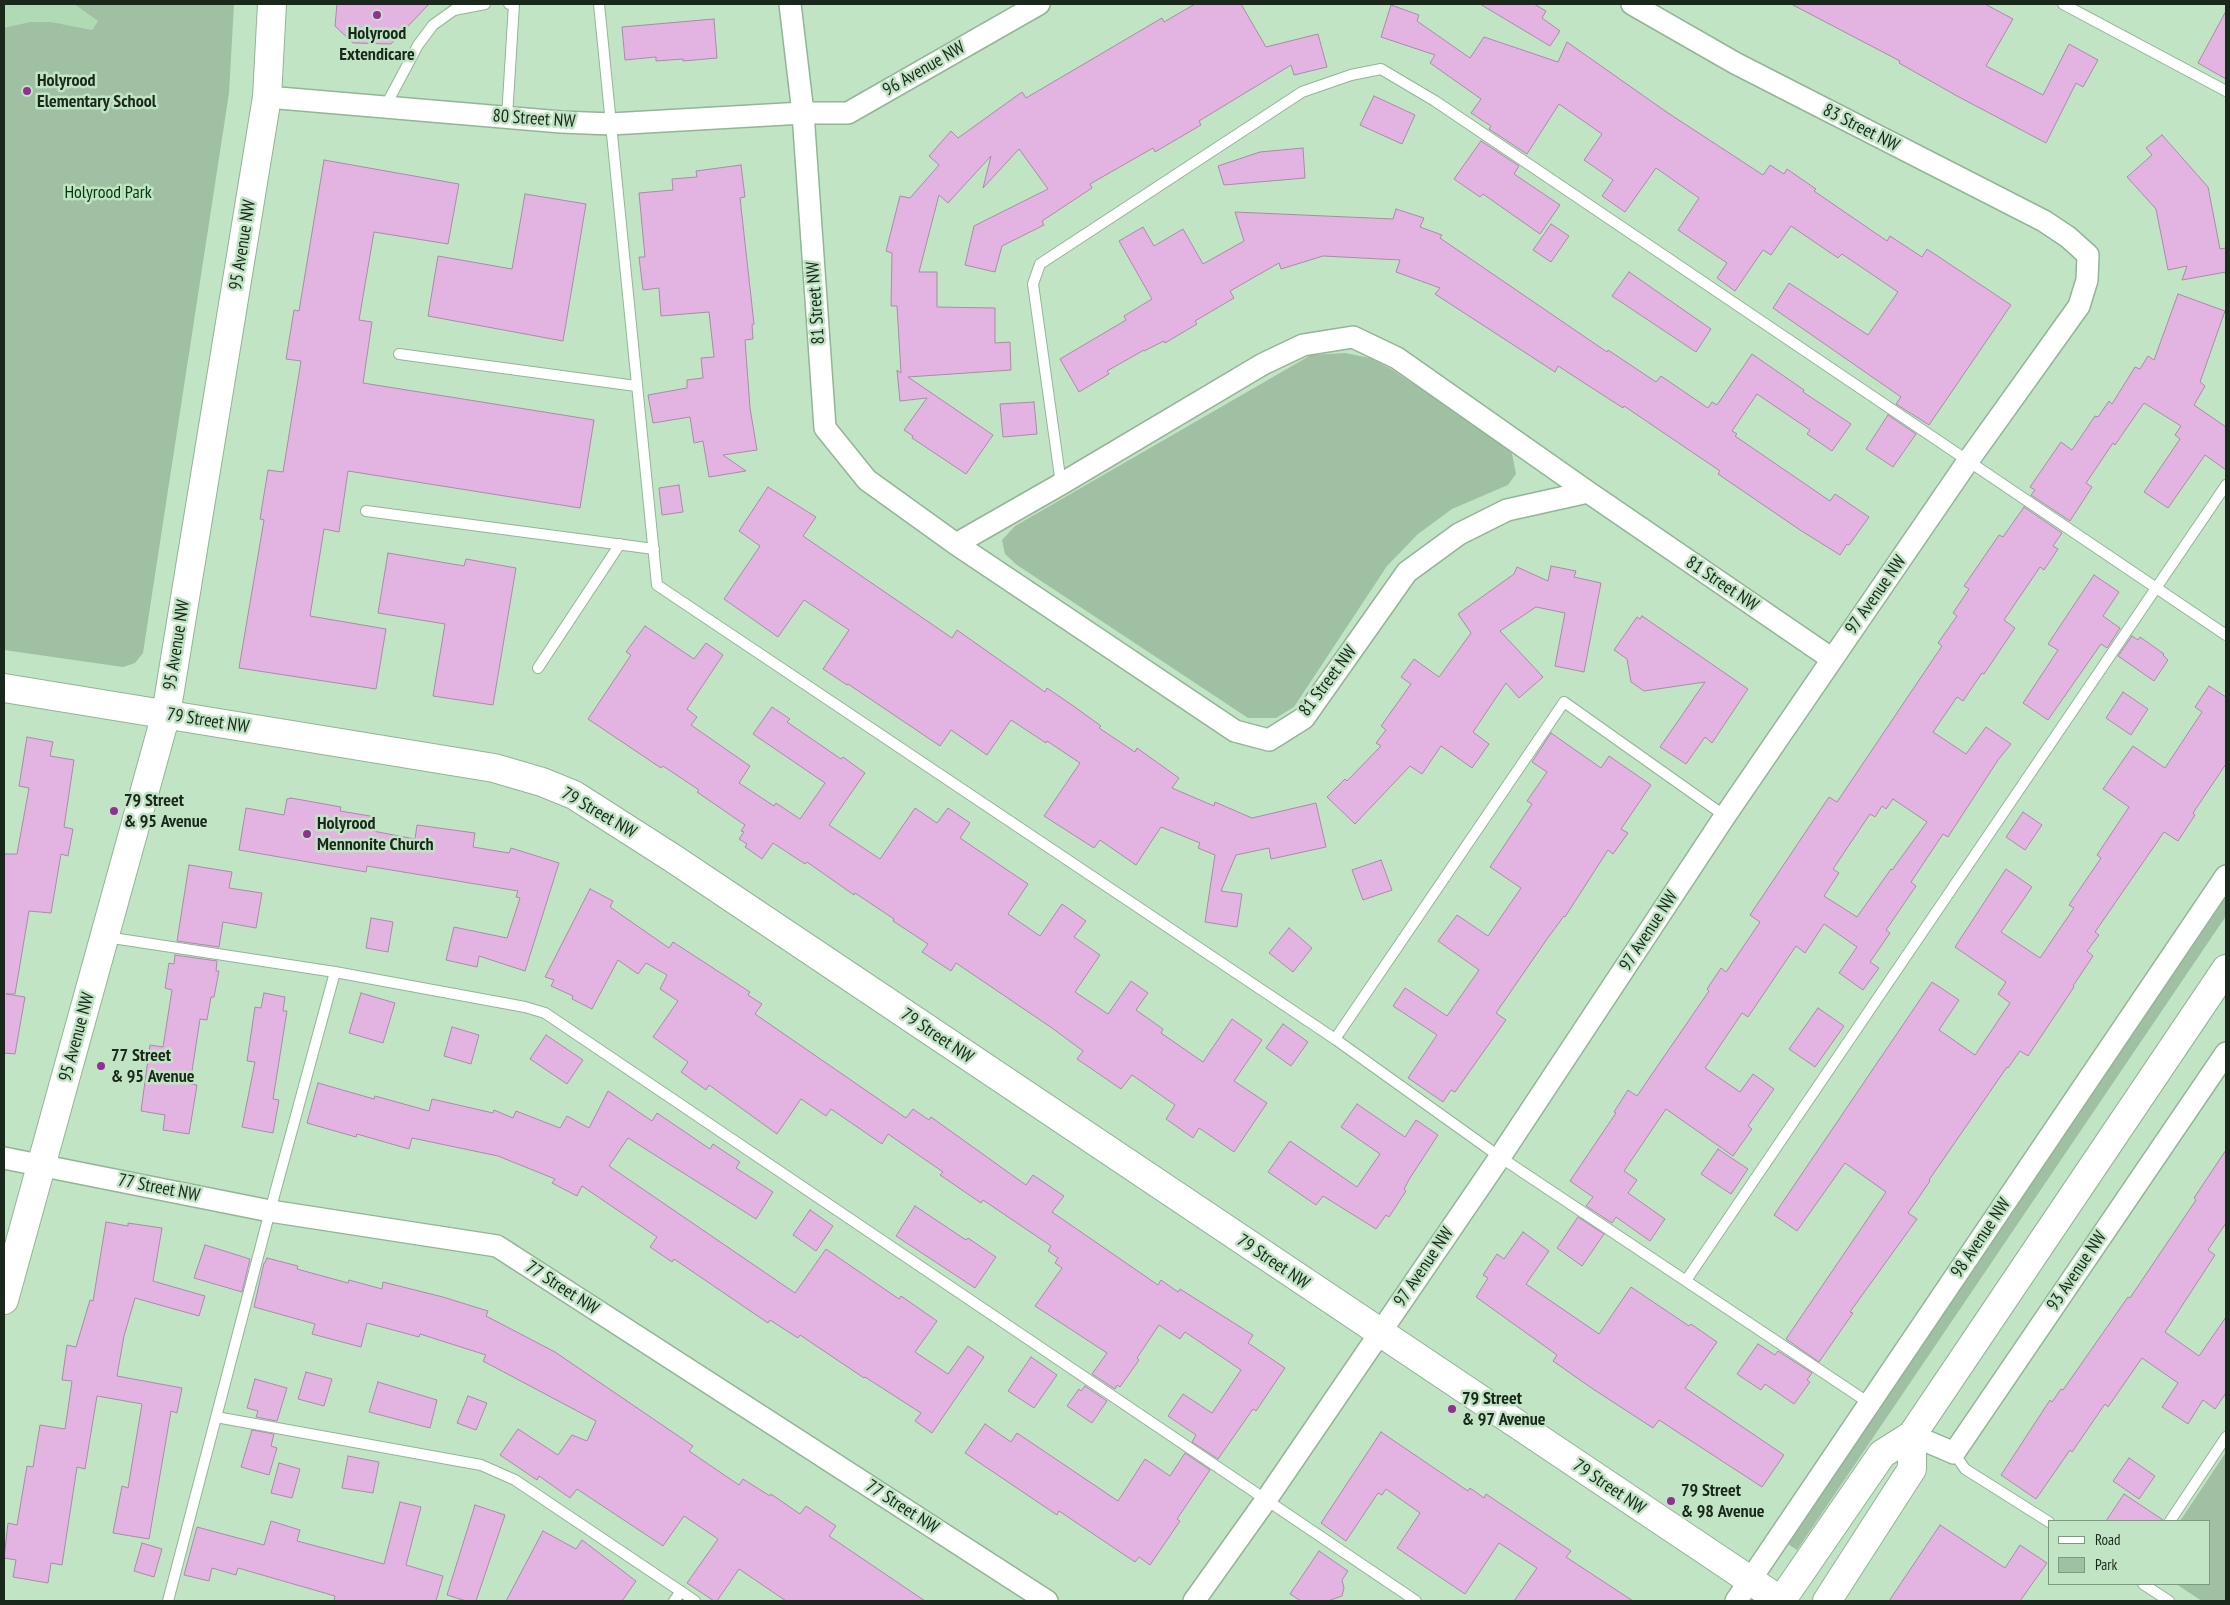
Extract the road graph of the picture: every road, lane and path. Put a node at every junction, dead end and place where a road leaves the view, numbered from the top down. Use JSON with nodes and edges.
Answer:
{"nodes":[{"id":1,"x":272,"y":4,"type":"edge"},
{"id":2,"x":485,"y":4,"type":"edge"},
{"id":3,"x":509,"y":4,"type":"edge"},
{"id":4,"x":599,"y":4,"type":"edge"},
{"id":5,"x":790,"y":4,"type":"edge"},
{"id":6,"x":1039,"y":4,"type":"edge"},
{"id":7,"x":1632,"y":4,"type":"edge"},
{"id":8,"x":2063,"y":4,"type":"edge"},
{"id":9,"x":2226,"y":91,"type":"edge"},
{"id":10,"x":267,"y":97,"type":"junction"},
{"id":11,"x":385,"y":107,"type":"junction"},
{"id":12,"x":803,"y":113,"type":"junction"},
{"id":13,"x":507,"y":117,"type":"junction"},
{"id":14,"x":611,"y":124,"type":"junction"},
{"id":15,"x":2088,"y":255,"type":"joint"},
{"id":16,"x":399,"y":354,"type":"dead end"},
{"id":17,"x":636,"y":386,"type":"junction"},
{"id":18,"x":1968,"y":461,"type":"junction"},
{"id":19,"x":1061,"y":484,"type":"junction"},
{"id":20,"x":2226,"y":485,"type":"edge"},
{"id":21,"x":1588,"y":492,"type":"junction"},
{"id":22,"x":366,"y":511,"type":"dead end"},
{"id":23,"x":620,"y":544,"type":"junction"},
{"id":24,"x":956,"y":544,"type":"junction"},
{"id":25,"x":654,"y":549,"type":"junction"},
{"id":26,"x":2156,"y":588,"type":"junction"},
{"id":27,"x":2226,"y":635,"type":"edge"},
{"id":28,"x":1832,"y":659,"type":"junction"},
{"id":29,"x":538,"y":668,"type":"dead end"},
{"id":30,"x":4,"y":688,"type":"edge"},
{"id":31,"x":166,"y":714,"type":"junction"},
{"id":32,"x":1725,"y":816,"type":"junction"},
{"id":33,"x":2226,"y":876,"type":"edge"},
{"id":34,"x":104,"y":937,"type":"junction"},
{"id":35,"x":2226,"y":969,"type":"edge"},
{"id":36,"x":335,"y":972,"type":"junction"},
{"id":37,"x":1335,"y":1039,"type":"junction"},
{"id":38,"x":2226,"y":1052,"type":"edge"},
{"id":39,"x":1500,"y":1157,"type":"junction"},
{"id":40,"x":4,"y":1158,"type":"edge"},
{"id":41,"x":41,"y":1165,"type":"junction"},
{"id":42,"x":270,"y":1210,"type":"junction"},
{"id":43,"x":1687,"y":1279,"type":"junction"},
{"id":44,"x":4,"y":1300,"type":"edge"},
{"id":45,"x":1379,"y":1333,"type":"junction"},
{"id":46,"x":1869,"y":1403,"type":"junction"},
{"id":47,"x":216,"y":1417,"type":"junction"},
{"id":48,"x":1912,"y":1435,"type":"junction"},
{"id":49,"x":2226,"y":1437,"type":"edge"},
{"id":50,"x":1954,"y":1453,"type":"junction"},
{"id":51,"x":1266,"y":1500,"type":"junction"},
{"id":52,"x":2171,"y":1520,"type":"edge"},
{"id":53,"x":2048,"y":1521,"type":"edge"},
{"id":54,"x":2145,"y":1585,"type":"edge"},
{"id":55,"x":1743,"y":1591,"type":"edge"},
{"id":56,"x":681,"y":1592,"type":"junction"},
{"id":57,"x":168,"y":1601,"type":"edge"},
{"id":58,"x":674,"y":1601,"type":"edge"},
{"id":59,"x":695,"y":1601,"type":"edge"},
{"id":60,"x":1047,"y":1601,"type":"edge"},
{"id":61,"x":1194,"y":1601,"type":"edge"},
{"id":62,"x":1416,"y":1601,"type":"edge"},
{"id":63,"x":1781,"y":1601,"type":"edge"},
{"id":64,"x":1827,"y":1601,"type":"edge"},
{"id":65,"x":2170,"y":1601,"type":"edge"}],
"edges":[{"from":1,"to":10,"type":"street","name":"95 Avenue NW"},
{"from":2,"to":11,"type":"lane"},
{"from":3,"to":13,"type":"lane"},
{"from":4,"to":14,"type":"lane"},
{"from":5,"to":12,"type":"street","name":"81 Street NW"},
{"from":6,"to":12,"type":"street","name":"96 Avenue NW"},
{"from":7,"to":15,"type":"street","name":"83 Street NW"},
{"from":8,"to":9,"type":"lane"},
{"from":10,"to":11,"type":"street","name":"80 Street NW"},
{"from":10,"to":31,"type":"street","name":"95 Avenue NW"},
{"from":11,"to":13,"type":"street","name":"80 Street NW"},
{"from":12,"to":14,"type":"street","name":"80 Street NW"},
{"from":12,"to":24,"type":"street","name":"81 Street NW"},
{"from":13,"to":14,"type":"street","name":"80 Street NW"},
{"from":14,"to":17,"type":"lane"},
{"from":15,"to":18,"type":"street","name":"97 Avenue NW"},
{"from":16,"to":17,"type":"lane"},
{"from":17,"to":25,"type":"lane"},
{"from":18,"to":19,"type":"lane"},
{"from":18,"to":26,"type":"lane"},
{"from":18,"to":28,"type":"street","name":"97 Avenue NW"},
{"from":19,"to":21,"type":"street","name":"81 Street NW"},
{"from":19,"to":24,"type":"street","name":"81 Street NW"},
{"from":20,"to":26,"type":"lane"},
{"from":21,"to":24,"type":"street","name":"81 Street NW"},
{"from":21,"to":28,"type":"street","name":"81 Street NW"},
{"from":22,"to":23,"type":"lane"},
{"from":23,"to":25,"type":"lane"},
{"from":23,"to":29,"type":"lane"},
{"from":25,"to":37,"type":"lane"},
{"from":26,"to":27,"type":"lane"},
{"from":26,"to":43,"type":"lane"},
{"from":28,"to":32,"type":"street","name":"97 Avenue NW"},
{"from":30,"to":31,"type":"street","name":"79 Street NW"},
{"from":31,"to":34,"type":"street","name":"95 Avenue NW"},
{"from":31,"to":45,"type":"street","name":"79 Street NW"},
{"from":32,"to":37,"type":"lane"},
{"from":32,"to":39,"type":"street","name":"97 Avenue NW"},
{"from":33,"to":46,"type":"street","name":"98 Avenue NW"},
{"from":34,"to":36,"type":"lane"},
{"from":34,"to":41,"type":"street","name":"95 Avenue NW"},
{"from":35,"to":48,"type":"street"},
{"from":36,"to":42,"type":"lane"},
{"from":36,"to":51,"type":"lane"},
{"from":37,"to":39,"type":"lane"},
{"from":38,"to":50,"type":"street","name":"93 Avenue NW"},
{"from":39,"to":43,"type":"lane"},
{"from":39,"to":45,"type":"street","name":"97 Avenue NW"},
{"from":40,"to":41,"type":"street","name":"77 Street NW"},
{"from":41,"to":42,"type":"street","name":"77 Street NW"},
{"from":41,"to":44,"type":"street","name":"95 Avenue NW"},
{"from":42,"to":47,"type":"lane"},
{"from":42,"to":60,"type":"street","name":"77 Street NW"},
{"from":43,"to":46,"type":"lane"},
{"from":45,"to":51,"type":"street","name":"97 Avenue NW"},
{"from":45,"to":55,"type":"street","name":"79 Street NW"},
{"from":46,"to":55,"type":"street","name":"98 Avenue NW"},
{"from":47,"to":56,"type":"lane"},
{"from":47,"to":57,"type":"lane"},
{"from":48,"to":50,"type":"street"},
{"from":48,"to":63,"type":"street"},
{"from":48,"to":64,"type":"street"},
{"from":49,"to":52,"type":"lane"},
{"from":50,"to":53,"type":"lane"},
{"from":51,"to":61,"type":"street","name":"97 Avenue NW"},
{"from":51,"to":62,"type":"lane"},
{"from":54,"to":65,"type":"lane"},
{"from":55,"to":63,"type":"street","name":"79 Street NW"},
{"from":56,"to":58,"type":"lane"},
{"from":56,"to":59,"type":"lane"}]}
